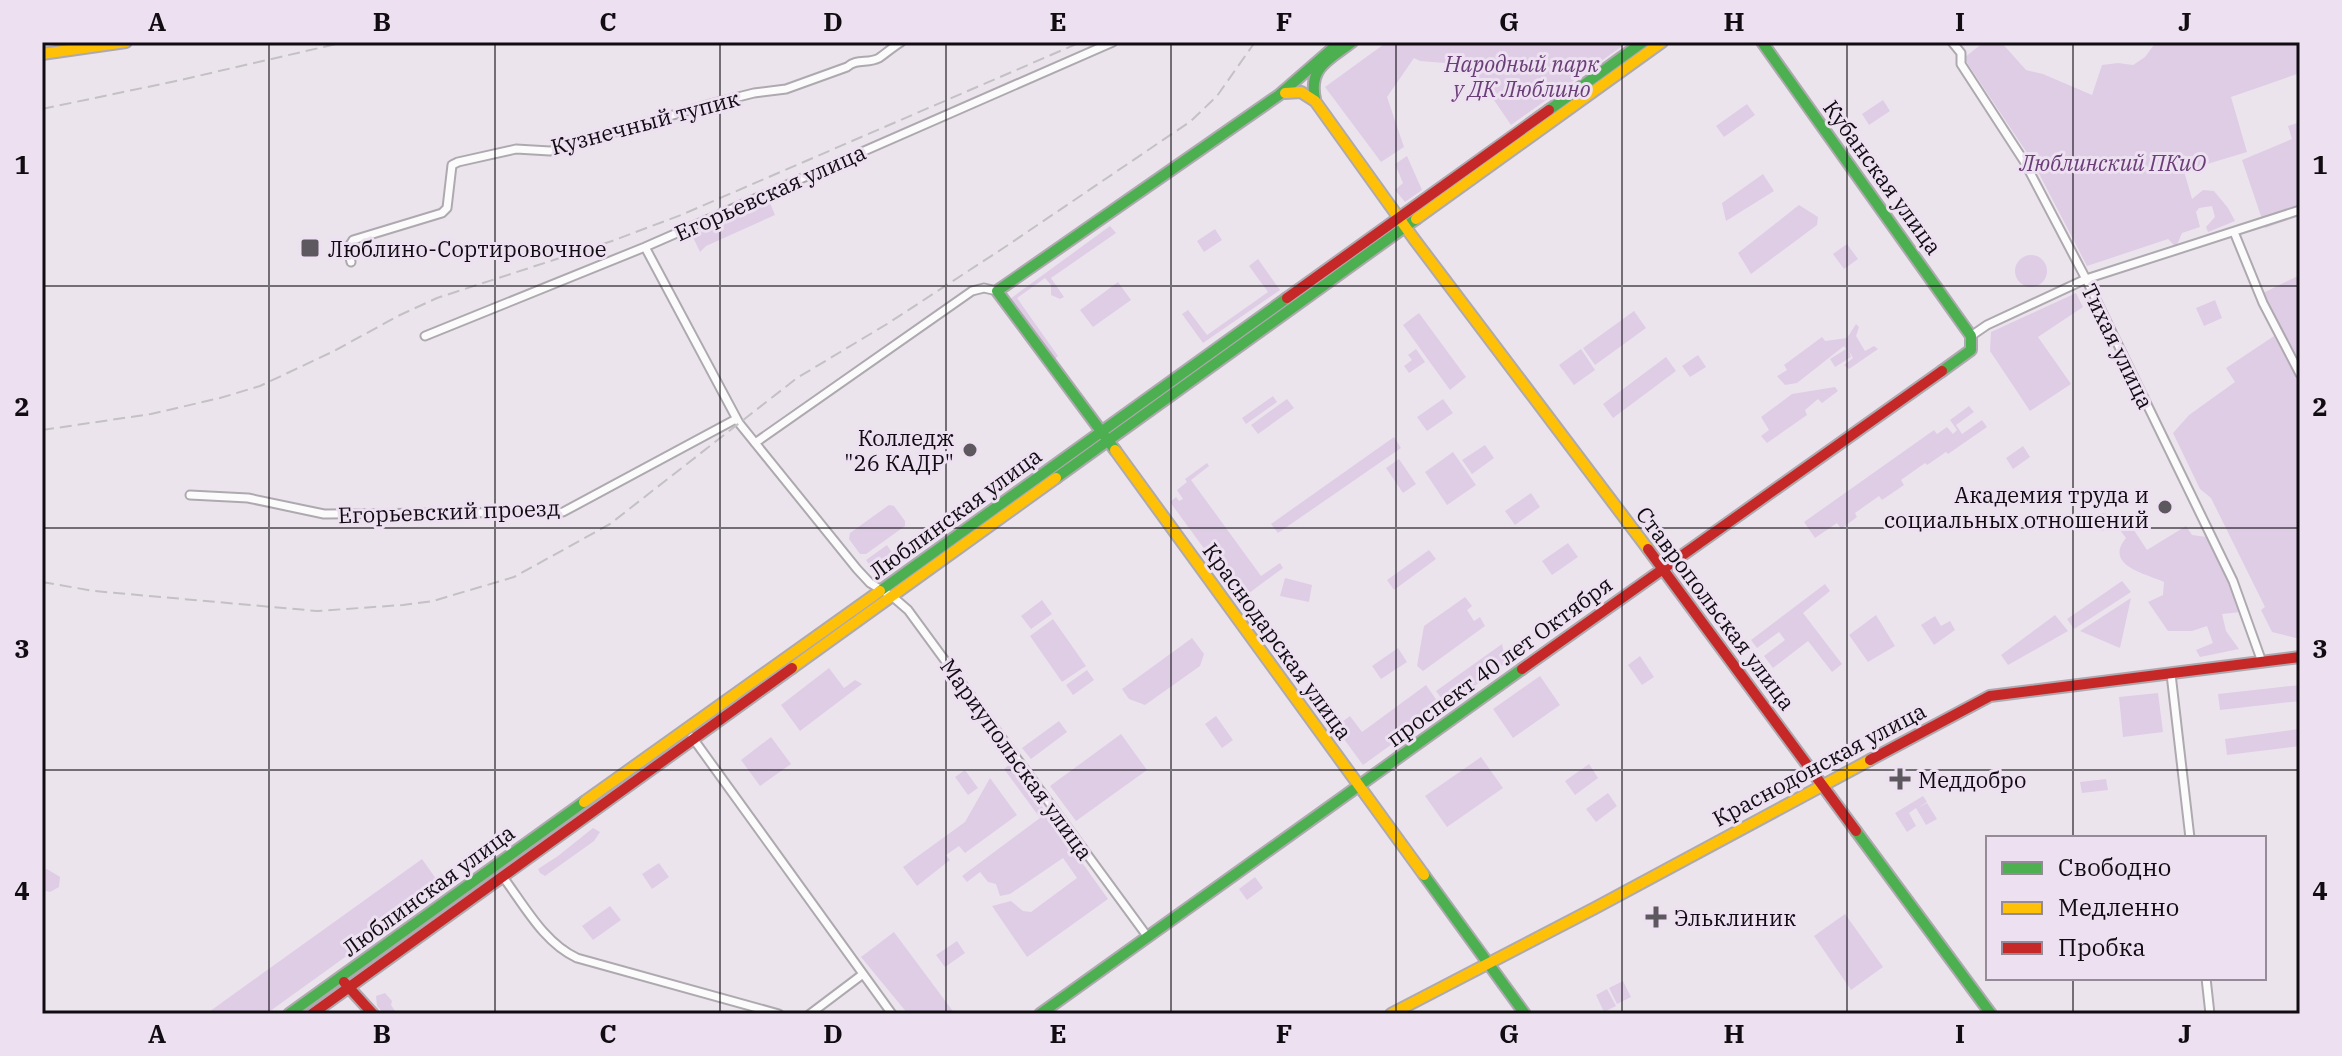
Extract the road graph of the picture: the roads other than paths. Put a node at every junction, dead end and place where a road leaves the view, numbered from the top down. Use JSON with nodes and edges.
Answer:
{"nodes":[{"id":1,"x":126,"y":42,"type":"edge"},
{"id":2,"x":901,"y":42,"type":"edge"},
{"id":3,"x":1113,"y":42,"type":"edge"},
{"id":4,"x":1340,"y":42,"type":"edge"},
{"id":5,"x":1352,"y":42,"type":"edge"},
{"id":6,"x":1643,"y":42,"type":"edge"},
{"id":7,"x":1662,"y":42,"type":"edge"},
{"id":8,"x":1762,"y":42,"type":"edge"},
{"id":9,"x":1952,"y":42,"type":"edge"},
{"id":10,"x":42,"y":54,"type":"edge"},
{"id":11,"x":1279,"y":95,"type":"junction"},
{"id":12,"x":1315,"y":101,"type":"junction"},
{"id":13,"x":2300,"y":210,"type":"edge"},
{"id":14,"x":1399,"y":217,"type":"junction"},
{"id":15,"x":1406,"y":227,"type":"junction"},
{"id":16,"x":2234,"y":232,"type":"junction"},
{"id":17,"x":645,"y":247,"type":"junction"},
{"id":18,"x":351,"y":262,"type":"dead end"},
{"id":19,"x":2086,"y":279,"type":"junction"},
{"id":20,"x":997,"y":291,"type":"junction"},
{"id":21,"x":425,"y":336,"type":"dead end"},
{"id":22,"x":1971,"y":336,"type":"junction"},
{"id":23,"x":2300,"y":374,"type":"edge"},
{"id":24,"x":736,"y":419,"type":"junction"},
{"id":25,"x":1106,"y":437,"type":"junction"},
{"id":26,"x":755,"y":443,"type":"junction"},
{"id":27,"x":190,"y":495,"type":"dead end"},
{"id":28,"x":1663,"y":569,"type":"junction"},
{"id":29,"x":880,"y":591,"type":"junction"},
{"id":30,"x":893,"y":597,"type":"junction"},
{"id":31,"x":2300,"y":657,"type":"edge"},
{"id":32,"x":2262,"y":662,"type":"junction"},
{"id":33,"x":2171,"y":674,"type":"junction"},
{"id":34,"x":686,"y":728,"type":"junction"},
{"id":35,"x":693,"y":741,"type":"junction"},
{"id":36,"x":1823,"y":785,"type":"junction"},
{"id":37,"x":1359,"y":786,"type":"junction"},
{"id":38,"x":2190,"y":836,"type":"edge"},
{"id":39,"x":503,"y":877,"type":"junction"},
{"id":40,"x":1147,"y":936,"type":"junction"},
{"id":41,"x":1488,"y":963,"type":"junction"},
{"id":42,"x":863,"y":974,"type":"junction"},
{"id":43,"x":340,"y":977,"type":"junction"},
{"id":44,"x":2206,"y":980,"type":"edge"},
{"id":45,"x":349,"y":988,"type":"junction"},
{"id":46,"x":289,"y":1014,"type":"edge"},
{"id":47,"x":312,"y":1014,"type":"edge"},
{"id":48,"x":373,"y":1014,"type":"edge"},
{"id":49,"x":779,"y":1014,"type":"edge"},
{"id":50,"x":810,"y":1014,"type":"edge"},
{"id":51,"x":892,"y":1014,"type":"edge"},
{"id":52,"x":1040,"y":1014,"type":"edge"},
{"id":53,"x":1391,"y":1014,"type":"edge"},
{"id":54,"x":1525,"y":1014,"type":"edge"},
{"id":55,"x":1991,"y":1014,"type":"edge"},
{"id":56,"x":2210,"y":1014,"type":"edge"}],
"edges":[{"from":1,"to":10,"type":"main road"},
{"from":2,"to":18,"type":"street","name":"Кузнечный тупик"},
{"from":3,"to":17,"type":"street","name":"Егорьевская улица"},
{"from":4,"to":11,"type":"main road"},
{"from":5,"to":12,"type":"main road"},
{"from":6,"to":14,"type":"main road","name":"Люблинская улица"},
{"from":7,"to":15,"type":"main road","name":"Люблинская улица"},
{"from":8,"to":22,"type":"main road","name":"Кубанская улица"},
{"from":9,"to":19,"type":"street","name":"Тихая улица"},
{"from":11,"to":12,"type":"main road"},
{"from":11,"to":20,"type":"main road"},
{"from":12,"to":14,"type":"main road","name":"Ставропольская улица"},
{"from":13,"to":16,"type":"street"},
{"from":14,"to":15,"type":"main road","name":"Ставропольская улица"},
{"from":14,"to":25,"type":"main road","name":"Люблинская улица"},
{"from":15,"to":25,"type":"main road","name":"Люблинская улица"},
{"from":15,"to":28,"type":"main road","name":"Ставропольская улица"},
{"from":16,"to":19,"type":"street"},
{"from":16,"to":23,"type":"street"},
{"from":17,"to":21,"type":"street","name":"Егорьевская улица"},
{"from":17,"to":24,"type":"street"},
{"from":19,"to":22,"type":"street"},
{"from":19,"to":32,"type":"street","name":"Тихая улица"},
{"from":20,"to":25,"type":"main road","name":"Краснодарская улица"},
{"from":20,"to":26,"type":"street"},
{"from":22,"to":28,"type":"main road","name":"проспект 40 лет Октября"},
{"from":24,"to":26,"type":"street"},
{"from":24,"to":27,"type":"street","name":"Егорьевский проезд"},
{"from":25,"to":29,"type":"main road","name":"Люблинская улица"},
{"from":25,"to":30,"type":"main road","name":"Люблинская улица"},
{"from":25,"to":37,"type":"main road","name":"Краснодарская улица"},
{"from":26,"to":29,"type":"street"},
{"from":28,"to":36,"type":"main road","name":"Ставропольская улица"},
{"from":28,"to":37,"type":"main road","name":"проспект 40 лет Октября"},
{"from":29,"to":30,"type":"street","name":"Мариупольская улица"},
{"from":29,"to":34,"type":"main road","name":"Люблинская улица"},
{"from":30,"to":35,"type":"main road","name":"Люблинская улица"},
{"from":30,"to":40,"type":"street","name":"Мариупольская улица"},
{"from":31,"to":32,"type":"main road","name":"Краснодонская улица"},
{"from":32,"to":33,"type":"main road","name":"Краснодонская улица"},
{"from":33,"to":36,"type":"main road","name":"Краснодонская улица"},
{"from":33,"to":38,"type":"street"},
{"from":34,"to":35,"type":"street"},
{"from":34,"to":43,"type":"main road","name":"Люблинская улица"},
{"from":35,"to":39,"type":"main road","name":"Люблинская улица"},
{"from":35,"to":42,"type":"street"},
{"from":36,"to":41,"type":"main road","name":"Краснодонская улица"},
{"from":36,"to":55,"type":"main road","name":"Ставропольская улица"},
{"from":37,"to":40,"type":"main road","name":"проспект 40 лет Октября"},
{"from":37,"to":41,"type":"main road","name":"Краснодарская улица"},
{"from":39,"to":45,"type":"main road","name":"Люблинская улица"},
{"from":39,"to":49,"type":"street"},
{"from":40,"to":52,"type":"main road","name":"проспект 40 лет Октября"},
{"from":41,"to":53,"type":"main road","name":"Краснодонская улица"},
{"from":41,"to":54,"type":"main road","name":"Краснодарская улица"},
{"from":42,"to":50,"type":"street"},
{"from":42,"to":51,"type":"street"},
{"from":43,"to":45,"type":"main road"},
{"from":43,"to":46,"type":"main road","name":"Люблинская улица"},
{"from":44,"to":56,"type":"street"},
{"from":45,"to":47,"type":"main road","name":"Люблинская улица"},
{"from":45,"to":48,"type":"main road"}]}
